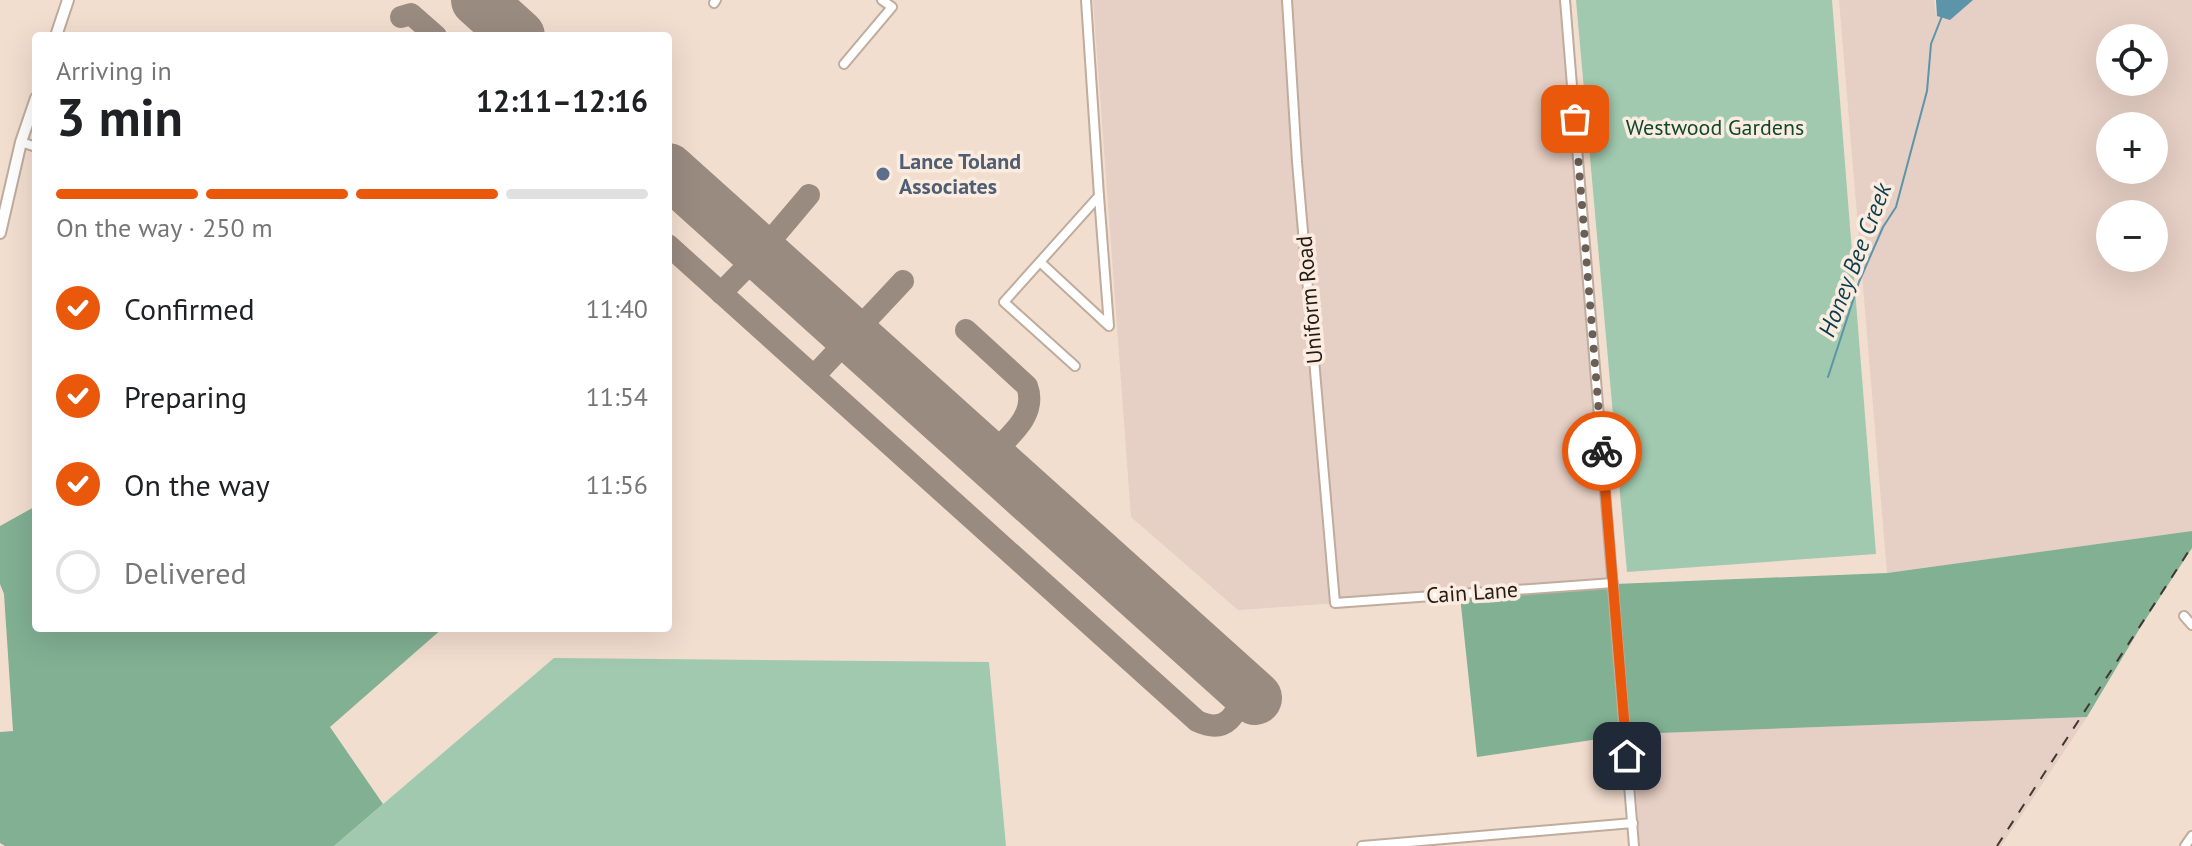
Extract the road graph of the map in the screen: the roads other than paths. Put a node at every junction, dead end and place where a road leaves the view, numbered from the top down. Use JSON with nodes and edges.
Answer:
{"nodes":[{"id":1,"x":68,"y":0,"type":"edge"},
{"id":2,"x":882,"y":0,"type":"edge"},
{"id":3,"x":1086,"y":0,"type":"edge"},
{"id":4,"x":1287,"y":0,"type":"edge"},
{"id":5,"x":1565,"y":0,"type":"edge"},
{"id":6,"x":57,"y":32,"type":"edge"},
{"id":7,"x":844,"y":64,"type":"dead end"},
{"id":8,"x":32,"y":110,"type":"edge"},
{"id":9,"x":21,"y":142,"type":"junction"},
{"id":10,"x":32,"y":146,"type":"edge"},
{"id":11,"x":1099,"y":196,"type":"junction"},
{"id":12,"x":0,"y":233,"type":"edge"},
{"id":13,"x":1040,"y":262,"type":"junction"},
{"id":14,"x":1075,"y":366,"type":"dead end"},
{"id":15,"x":1613,"y":583,"type":"junction"},
{"id":16,"x":1335,"y":600,"type":"joint"},
{"id":17,"x":2184,"y":616,"type":"dead end"},
{"id":18,"x":2192,"y":625,"type":"edge"},
{"id":19,"x":1633,"y":823,"type":"junction"},
{"id":20,"x":2192,"y":836,"type":"edge"},
{"id":21,"x":1362,"y":846,"type":"edge"},
{"id":22,"x":1634,"y":846,"type":"edge"},
{"id":23,"x":2185,"y":846,"type":"edge"}],
"edges":[{"from":1,"to":6,"type":"main road"},
{"from":2,"to":7,"type":"street"},
{"from":3,"to":11,"type":"street"},
{"from":4,"to":16,"type":"street","name":"Uniform Road"},
{"from":5,"to":15,"type":"street"},
{"from":8,"to":9,"type":"main road"},
{"from":9,"to":10,"type":"street"},
{"from":9,"to":12,"type":"main road"},
{"from":11,"to":13,"type":"street"},
{"from":11,"to":13,"type":"street"},
{"from":13,"to":14,"type":"street"},
{"from":15,"to":16,"type":"street","name":"Cain Lane"},
{"from":15,"to":19,"type":"street"},
{"from":17,"to":18,"type":"street"},
{"from":19,"to":21,"type":"street"},
{"from":19,"to":22,"type":"street"},
{"from":20,"to":23,"type":"street"}]}
